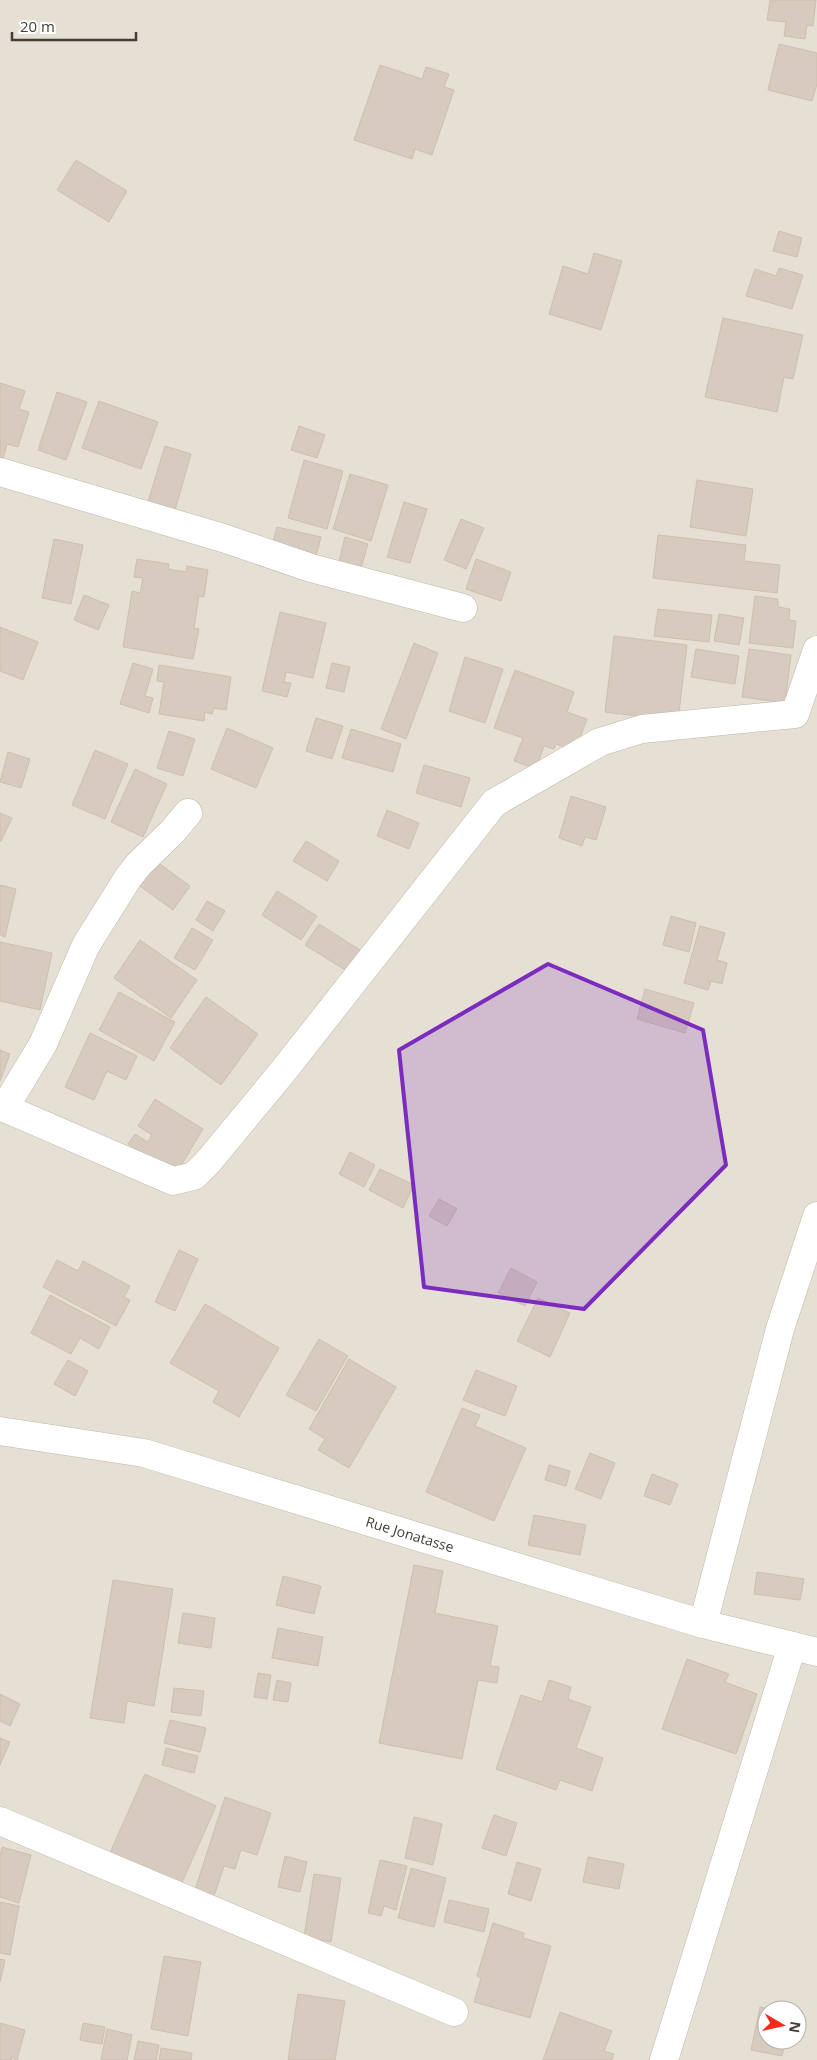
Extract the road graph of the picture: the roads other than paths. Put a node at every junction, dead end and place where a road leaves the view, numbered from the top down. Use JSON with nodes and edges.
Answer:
{"nodes":[{"id":1,"x":0,"y":472,"type":"edge"},
{"id":2,"x":463,"y":608,"type":"dead end"},
{"id":3,"x":817,"y":650,"type":"edge"},
{"id":4,"x":806,"y":715,"type":"edge"},
{"id":5,"x":188,"y":813,"type":"dead end"},
{"id":6,"x":2,"y":1106,"type":"edge"},
{"id":7,"x":817,"y":1216,"type":"edge"},
{"id":8,"x":0,"y":1432,"type":"edge"},
{"id":9,"x":703,"y":1624,"type":"junction"},
{"id":10,"x":805,"y":1649,"type":"edge"},
{"id":11,"x":0,"y":1821,"type":"edge"},
{"id":12,"x":454,"y":2012,"type":"dead end"},
{"id":13,"x":664,"y":2060,"type":"edge"}],
"edges":[{"from":1,"to":2,"type":"street"},
{"from":3,"to":4,"type":"street"},
{"from":4,"to":6,"type":"street"},
{"from":5,"to":6,"type":"street"},
{"from":7,"to":9,"type":"street"},
{"from":8,"to":9,"type":"street","name":"Rue Jonatasse"},
{"from":9,"to":10,"type":"street","name":"Rue Jonatasse"},
{"from":10,"to":13,"type":"street"},
{"from":11,"to":12,"type":"street"}]}
